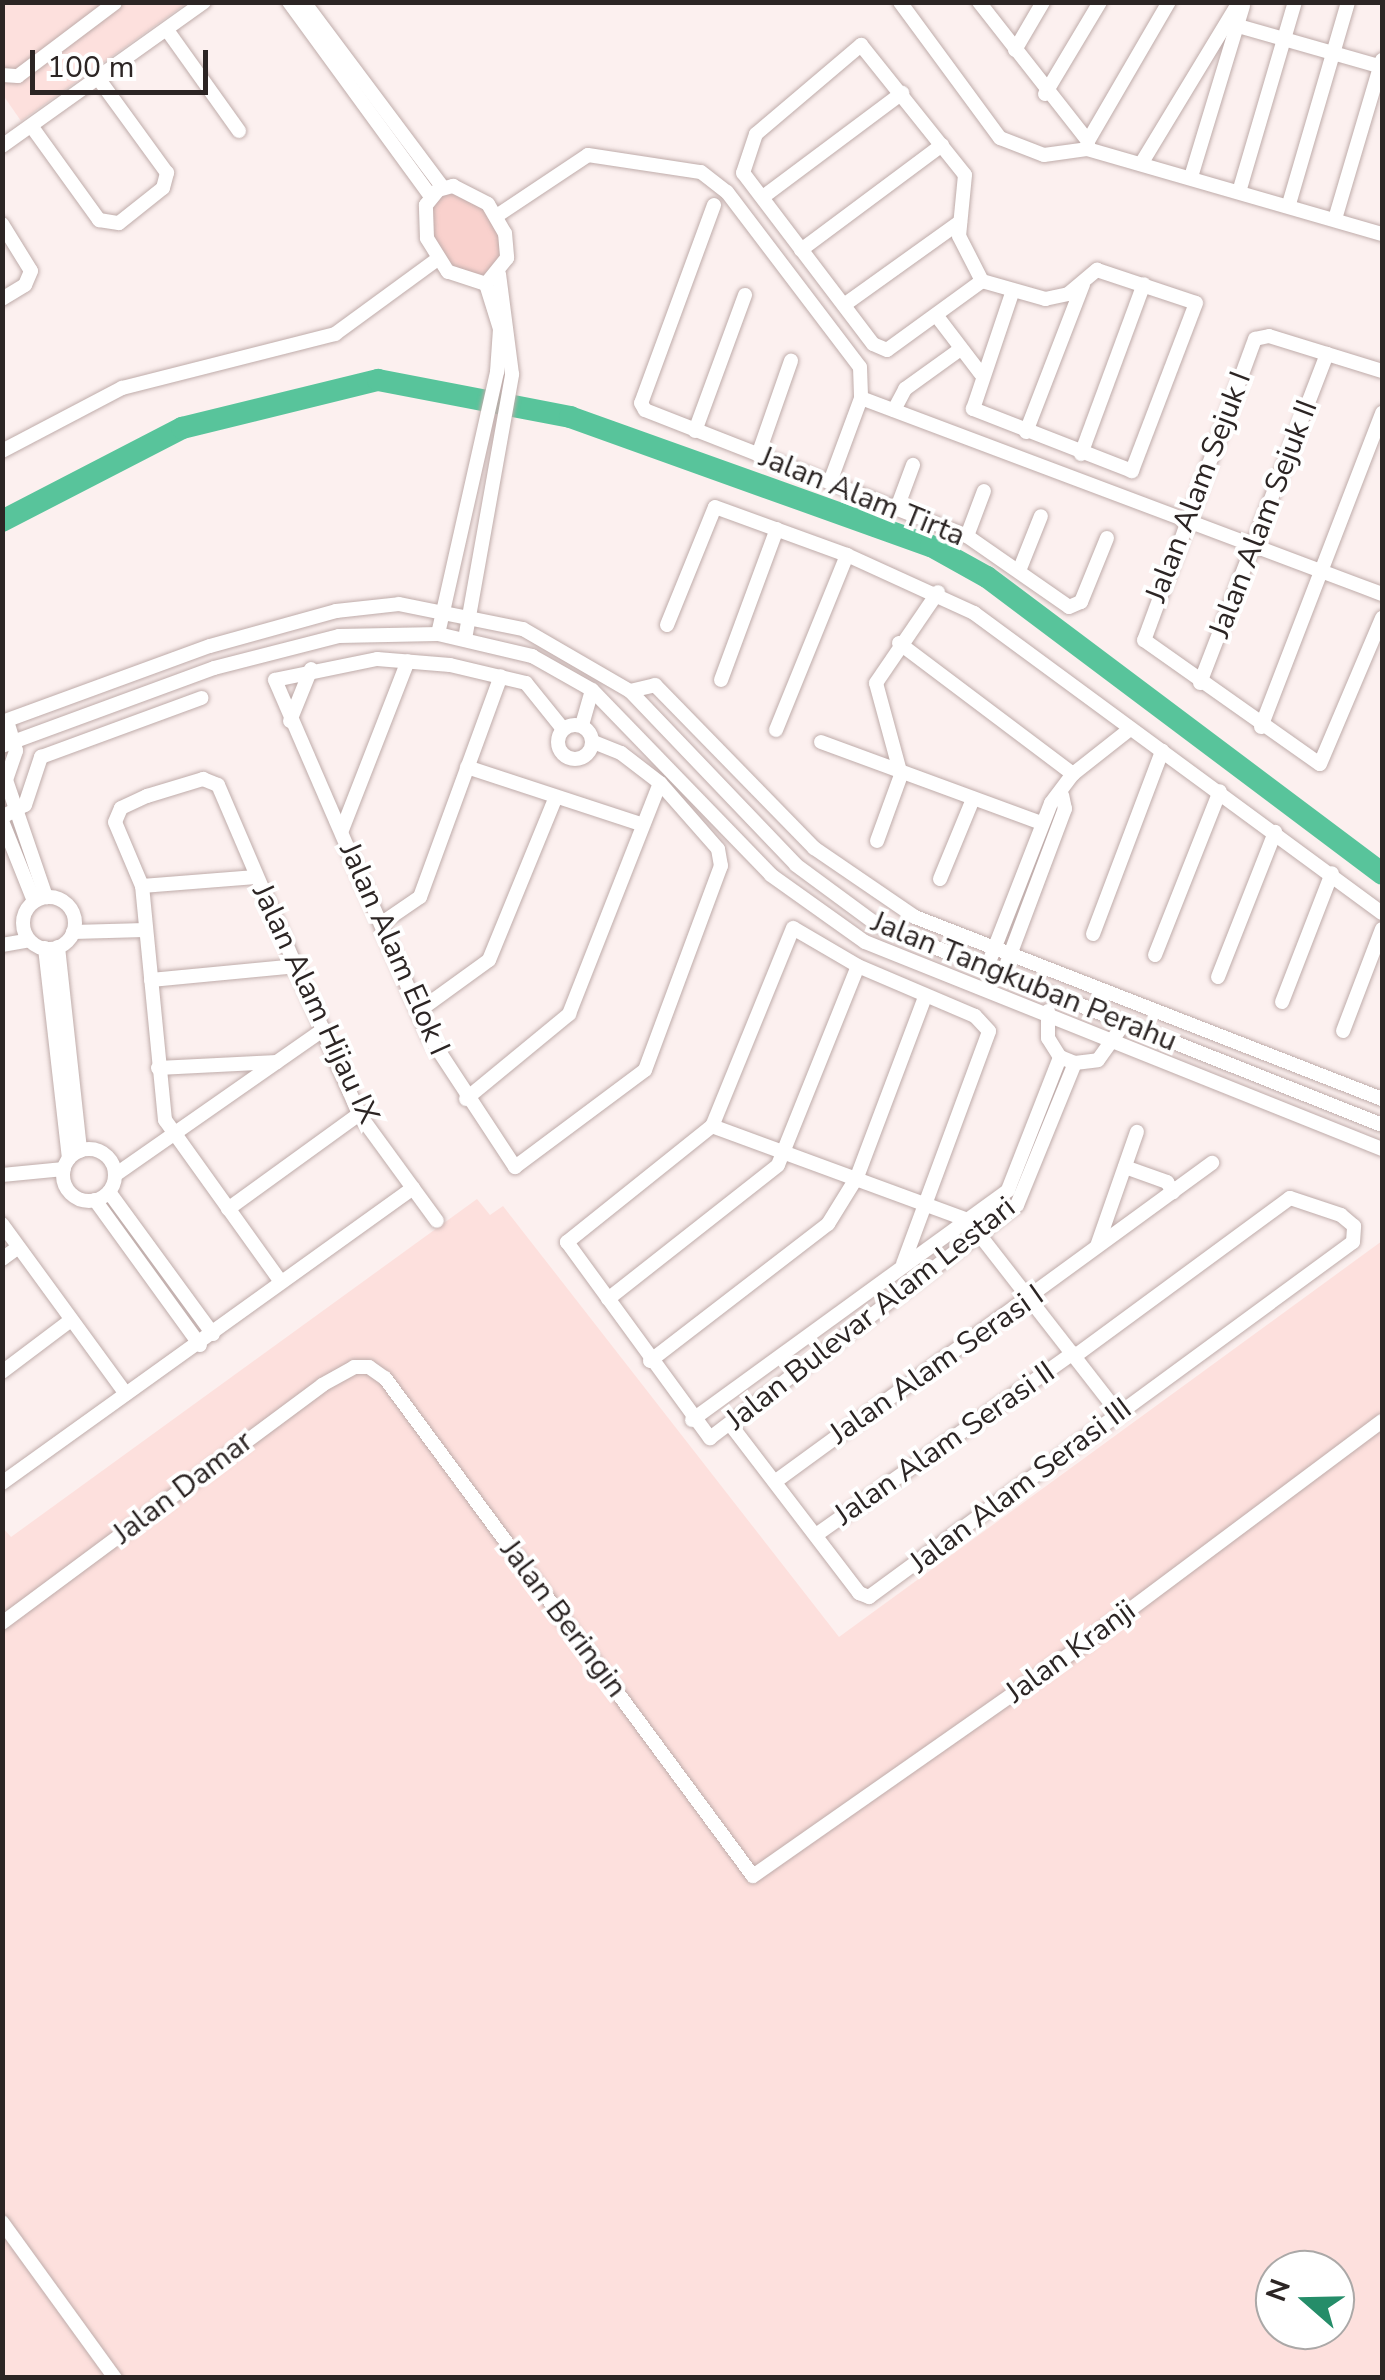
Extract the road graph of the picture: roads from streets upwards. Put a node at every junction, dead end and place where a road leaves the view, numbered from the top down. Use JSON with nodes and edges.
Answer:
{"nodes":[{"id":1,"x":114,"y":2,"type":"edge"},
{"id":2,"x":204,"y":2,"type":"edge"},
{"id":3,"x":289,"y":2,"type":"edge"},
{"id":4,"x":304,"y":2,"type":"edge"},
{"id":5,"x":900,"y":2,"type":"edge"},
{"id":6,"x":1043,"y":2,"type":"edge"},
{"id":7,"x":1100,"y":2,"type":"edge"},
{"id":8,"x":1168,"y":2,"type":"edge"},
{"id":9,"x":1242,"y":2,"type":"edge"},
{"id":10,"x":1295,"y":2,"type":"edge"},
{"id":11,"x":1348,"y":2,"type":"edge"},
{"id":12,"x":981,"y":3,"type":"edge"},
{"id":13,"x":1238,"y":26,"type":"junction"},
{"id":14,"x":168,"y":30,"type":"junction"},
{"id":15,"x":1284,"y":39,"type":"junction"},
{"id":16,"x":1015,"y":50,"type":"junction"},
{"id":17,"x":1334,"y":53,"type":"junction"},
{"id":18,"x":1382,"y":64,"type":"edge"},
{"id":19,"x":2,"y":75,"type":"edge"},
{"id":20,"x":98,"y":78,"type":"junction"},
{"id":21,"x":902,"y":93,"type":"junction"},
{"id":22,"x":1045,"y":94,"type":"junction"},
{"id":23,"x":32,"y":126,"type":"junction"},
{"id":24,"x":239,"y":131,"type":"dead end"},
{"id":25,"x":942,"y":145,"type":"junction"},
{"id":26,"x":1087,"y":145,"type":"junction"},
{"id":27,"x":2,"y":146,"type":"edge"},
{"id":28,"x":1140,"y":164,"type":"junction"},
{"id":29,"x":1191,"y":177,"type":"junction"},
{"id":30,"x":437,"y":192,"type":"junction"},
{"id":31,"x":1238,"y":192,"type":"junction"},
{"id":32,"x":763,"y":197,"type":"junction"},
{"id":33,"x":1289,"y":204,"type":"junction"},
{"id":34,"x":714,"y":205,"type":"dead end"},
{"id":35,"x":498,"y":215,"type":"junction"},
{"id":36,"x":1335,"y":219,"type":"junction"},
{"id":37,"x":960,"y":222,"type":"junction"},
{"id":38,"x":2,"y":224,"type":"edge"},
{"id":39,"x":1382,"y":234,"type":"edge"},
{"id":40,"x":800,"y":250,"type":"junction"},
{"id":41,"x":436,"y":260,"type":"junction"},
{"id":42,"x":500,"y":274,"type":"junction"},
{"id":43,"x":1086,"y":278,"type":"junction"},
{"id":44,"x":982,"y":281,"type":"junction"},
{"id":45,"x":486,"y":284,"type":"junction"},
{"id":46,"x":1144,"y":284,"type":"junction"},
{"id":47,"x":1012,"y":293,"type":"junction"},
{"id":48,"x":745,"y":296,"type":"dead end"},
{"id":49,"x":2,"y":299,"type":"edge"},
{"id":50,"x":844,"y":305,"type":"junction"},
{"id":51,"x":936,"y":315,"type":"junction"},
{"id":52,"x":959,"y":350,"type":"junction"},
{"id":53,"x":1327,"y":354,"type":"junction"},
{"id":54,"x":791,"y":361,"type":"dead end"},
{"id":55,"x":1382,"y":371,"type":"edge"},
{"id":56,"x":504,"y":373,"type":"junction"},
{"id":57,"x":981,"y":374,"type":"junction"},
{"id":58,"x":860,"y":398,"type":"junction"},
{"id":59,"x":894,"y":410,"type":"junction"},
{"id":60,"x":1382,"y":413,"type":"edge"},
{"id":61,"x":695,"y":431,"type":"junction"},
{"id":62,"x":1026,"y":432,"type":"junction"},
{"id":63,"x":2,"y":452,"type":"edge"},
{"id":64,"x":1080,"y":454,"type":"junction"},
{"id":65,"x":758,"y":455,"type":"junction"},
{"id":66,"x":912,"y":465,"type":"dead end"},
{"id":67,"x":830,"y":482,"type":"junction"},
{"id":68,"x":984,"y":491,"type":"dead end"},
{"id":69,"x":897,"y":508,"type":"junction"},
{"id":70,"x":1041,"y":516,"type":"dead end"},
{"id":71,"x":464,"y":521,"type":"junction"},
{"id":72,"x":485,"y":522,"type":"junction"},
{"id":73,"x":1188,"y":522,"type":"junction"},
{"id":74,"x":778,"y":529,"type":"junction"},
{"id":75,"x":967,"y":536,"type":"junction"},
{"id":76,"x":1106,"y":538,"type":"dead end"},
{"id":77,"x":1253,"y":546,"type":"junction"},
{"id":78,"x":847,"y":555,"type":"junction"},
{"id":79,"x":1019,"y":571,"type":"junction"},
{"id":80,"x":1321,"y":571,"type":"junction"},
{"id":81,"x":938,"y":592,"type":"junction"},
{"id":82,"x":1382,"y":594,"type":"edge"},
{"id":83,"x":443,"y":611,"type":"junction"},
{"id":84,"x":474,"y":615,"type":"junction"},
{"id":85,"x":1382,"y":618,"type":"edge"},
{"id":86,"x":666,"y":625,"type":"dead end"},
{"id":87,"x":438,"y":634,"type":"junction"},
{"id":88,"x":465,"y":638,"type":"junction"},
{"id":89,"x":898,"y":643,"type":"junction"},
{"id":90,"x":208,"y":647,"type":"junction"},
{"id":91,"x":408,"y":660,"type":"junction"},
{"id":92,"x":212,"y":669,"type":"junction"},
{"id":93,"x":311,"y":669,"type":"junction"},
{"id":94,"x":502,"y":676,"type":"junction"},
{"id":95,"x":722,"y":680,"type":"dead end"},
{"id":96,"x":1200,"y":684,"type":"junction"},
{"id":97,"x":592,"y":690,"type":"junction"},
{"id":98,"x":630,"y":692,"type":"junction"},
{"id":99,"x":201,"y":698,"type":"dead end"},
{"id":100,"x":290,"y":721,"type":"junction"},
{"id":101,"x":5,"y":722,"type":"edge"},
{"id":102,"x":582,"y":726,"type":"junction"},
{"id":103,"x":1261,"y":727,"type":"junction"},
{"id":104,"x":563,"y":729,"type":"junction"},
{"id":105,"x":776,"y":730,"type":"dead end"},
{"id":106,"x":1129,"y":730,"type":"junction"},
{"id":107,"x":592,"y":741,"type":"junction"},
{"id":108,"x":821,"y":742,"type":"dead end"},
{"id":109,"x":8,"y":744,"type":"edge"},
{"id":110,"x":1162,"y":751,"type":"junction"},
{"id":111,"x":467,"y":767,"type":"junction"},
{"id":112,"x":901,"y":774,"type":"junction"},
{"id":113,"x":1073,"y":774,"type":"junction"},
{"id":114,"x":4,"y":780,"type":"edge"},
{"id":115,"x":660,"y":784,"type":"junction"},
{"id":116,"x":1220,"y":792,"type":"junction"},
{"id":117,"x":724,"y":794,"type":"junction"},
{"id":118,"x":1062,"y":795,"type":"junction"},
{"id":119,"x":556,"y":799,"type":"junction"},
{"id":120,"x":973,"y":799,"type":"junction"},
{"id":121,"x":710,"y":811,"type":"junction"},
{"id":122,"x":7,"y":817,"type":"edge"},
{"id":123,"x":1041,"y":823,"type":"junction"},
{"id":124,"x":643,"y":825,"type":"junction"},
{"id":125,"x":342,"y":830,"type":"junction"},
{"id":126,"x":1274,"y":832,"type":"junction"},
{"id":127,"x":877,"y":841,"type":"dead end"},
{"id":128,"x":814,"y":848,"type":"junction"},
{"id":129,"x":796,"y":865,"type":"junction"},
{"id":130,"x":1332,"y":873,"type":"junction"},
{"id":131,"x":256,"y":876,"type":"junction"},
{"id":132,"x":940,"y":878,"type":"dead end"},
{"id":133,"x":142,"y":886,"type":"junction"},
{"id":134,"x":40,"y":899,"type":"junction"},
{"id":135,"x":1014,"y":899,"type":"junction"},
{"id":136,"x":1028,"y":905,"type":"junction"},
{"id":137,"x":1382,"y":913,"type":"edge"},
{"id":138,"x":382,"y":923,"type":"junction"},
{"id":139,"x":1382,"y":929,"type":"edge"},
{"id":140,"x":145,"y":930,"type":"junction"},
{"id":141,"x":73,"y":932,"type":"junction"},
{"id":142,"x":1093,"y":934,"type":"dead end"},
{"id":143,"x":29,"y":940,"type":"junction"},
{"id":144,"x":2,"y":945,"type":"edge"},
{"id":145,"x":51,"y":948,"type":"junction"},
{"id":146,"x":994,"y":950,"type":"junction"},
{"id":147,"x":1010,"y":956,"type":"junction"},
{"id":148,"x":1154,"y":956,"type":"dead end"},
{"id":149,"x":297,"y":966,"type":"junction"},
{"id":150,"x":858,"y":966,"type":"junction"},
{"id":151,"x":986,"y":970,"type":"junction"},
{"id":152,"x":1002,"y":977,"type":"junction"},
{"id":153,"x":1218,"y":977,"type":"dead end"},
{"id":154,"x":151,"y":980,"type":"junction"},
{"id":155,"x":925,"y":997,"type":"junction"},
{"id":156,"x":1054,"y":998,"type":"junction"},
{"id":157,"x":1282,"y":1002,"type":"dead end"},
{"id":158,"x":420,"y":1010,"type":"junction"},
{"id":159,"x":1045,"y":1018,"type":"junction"},
{"id":160,"x":1123,"y":1024,"type":"junction"},
{"id":161,"x":324,"y":1028,"type":"junction"},
{"id":162,"x":1343,"y":1032,"type":"dead end"},
{"id":163,"x":1112,"y":1045,"type":"junction"},
{"id":164,"x":276,"y":1062,"type":"junction"},
{"id":165,"x":1058,"y":1062,"type":"junction"},
{"id":166,"x":158,"y":1068,"type":"junction"},
{"id":167,"x":1073,"y":1068,"type":"junction"},
{"id":168,"x":1318,"y":1075,"type":"junction"},
{"id":169,"x":1294,"y":1090,"type":"junction"},
{"id":170,"x":466,"y":1099,"type":"junction"},
{"id":171,"x":1382,"y":1099,"type":"edge"},
{"id":172,"x":1329,"y":1104,"type":"junction"},
{"id":173,"x":359,"y":1114,"type":"junction"},
{"id":174,"x":1382,"y":1125,"type":"edge"},
{"id":175,"x":712,"y":1126,"type":"junction"},
{"id":176,"x":1137,"y":1132,"type":"dead end"},
{"id":177,"x":175,"y":1138,"type":"junction"},
{"id":178,"x":1382,"y":1149,"type":"edge"},
{"id":179,"x":788,"y":1151,"type":"junction"},
{"id":180,"x":71,"y":1160,"type":"junction"},
{"id":181,"x":1212,"y":1163,"type":"dead end"},
{"id":182,"x":1125,"y":1166,"type":"junction"},
{"id":183,"x":115,"y":1175,"type":"junction"},
{"id":184,"x":2,"y":1176,"type":"edge"},
{"id":185,"x":857,"y":1177,"type":"junction"},
{"id":186,"x":413,"y":1188,"type":"junction"},
{"id":187,"x":1174,"y":1192,"type":"junction"},
{"id":188,"x":102,"y":1196,"type":"junction"},
{"id":189,"x":925,"y":1204,"type":"junction"},
{"id":190,"x":228,"y":1209,"type":"junction"},
{"id":191,"x":968,"y":1220,"type":"junction"},
{"id":192,"x":437,"y":1221,"type":"dead end"},
{"id":193,"x":2,"y":1224,"type":"edge"},
{"id":194,"x":980,"y":1231,"type":"junction"},
{"id":195,"x":1353,"y":1242,"type":"joint"},
{"id":196,"x":1097,"y":1246,"type":"junction"},
{"id":197,"x":17,"y":1248,"type":"junction"},
{"id":198,"x":2,"y":1259,"type":"edge"},
{"id":199,"x":904,"y":1264,"type":"junction"},
{"id":200,"x":281,"y":1282,"type":"junction"},
{"id":201,"x":608,"y":1299,"type":"junction"},
{"id":202,"x":1032,"y":1300,"type":"junction"},
{"id":203,"x":71,"y":1320,"type":"junction"},
{"id":204,"x":212,"y":1334,"type":"junction"},
{"id":205,"x":200,"y":1345,"type":"junction"},
{"id":206,"x":1074,"y":1355,"type":"junction"},
{"id":207,"x":650,"y":1361,"type":"junction"},
{"id":208,"x":369,"y":1367,"type":"joint"},
{"id":209,"x":2,"y":1372,"type":"edge"},
{"id":210,"x":126,"y":1394,"type":"junction"},
{"id":211,"x":1118,"y":1413,"type":"junction"},
{"id":212,"x":692,"y":1420,"type":"junction"},
{"id":213,"x":1382,"y":1421,"type":"edge"},
{"id":214,"x":730,"y":1424,"type":"junction"},
{"id":215,"x":776,"y":1481,"type":"junction"},
{"id":216,"x":2,"y":1484,"type":"edge"},
{"id":217,"x":816,"y":1535,"type":"junction"},
{"id":218,"x":2,"y":1623,"type":"edge"},
{"id":219,"x":753,"y":1876,"type":"joint"},
{"id":220,"x":2,"y":2222,"type":"edge"},
{"id":221,"x":115,"y":2378,"type":"edge"}],
"edges":[{"from":1,"to":19,"type":"street"},
{"from":2,"to":14,"type":"street"},
{"from":3,"to":30,"type":"street"},
{"from":4,"to":30,"type":"street"},
{"from":5,"to":26,"type":"street"},
{"from":6,"to":16,"type":"street"},
{"from":7,"to":22,"type":"street"},
{"from":8,"to":26,"type":"street"},
{"from":9,"to":13,"type":"street"},
{"from":9,"to":28,"type":"street"},
{"from":10,"to":15,"type":"street"},
{"from":11,"to":17,"type":"street"},
{"from":12,"to":16,"type":"street"},
{"from":13,"to":15,"type":"street"},
{"from":13,"to":29,"type":"street"},
{"from":14,"to":20,"type":"street"},
{"from":14,"to":24,"type":"street"},
{"from":15,"to":17,"type":"street"},
{"from":15,"to":31,"type":"street"},
{"from":16,"to":22,"type":"street"},
{"from":17,"to":18,"type":"street"},
{"from":17,"to":33,"type":"street"},
{"from":18,"to":36,"type":"street"},
{"from":20,"to":23,"type":"street"},
{"from":20,"to":23,"type":"street"},
{"from":21,"to":25,"type":"street"},
{"from":21,"to":32,"type":"street"},
{"from":21,"to":32,"type":"street"},
{"from":22,"to":26,"type":"street"},
{"from":23,"to":27,"type":"street"},
{"from":25,"to":37,"type":"street"},
{"from":25,"to":40,"type":"street"},
{"from":26,"to":28,"type":"street"},
{"from":28,"to":29,"type":"street"},
{"from":29,"to":31,"type":"street"},
{"from":30,"to":35,"type":"street"},
{"from":30,"to":41,"type":"street"},
{"from":31,"to":33,"type":"street"},
{"from":32,"to":40,"type":"street"},
{"from":33,"to":36,"type":"street"},
{"from":34,"to":61,"type":"street","name":"Jalan Alam Tirta"},
{"from":35,"to":42,"type":"street"},
{"from":35,"to":58,"type":"street"},
{"from":36,"to":39,"type":"street"},
{"from":37,"to":44,"type":"street"},
{"from":37,"to":50,"type":"street"},
{"from":38,"to":49,"type":"street"},
{"from":40,"to":50,"type":"street"},
{"from":41,"to":45,"type":"street"},
{"from":41,"to":63,"type":"street"},
{"from":42,"to":45,"type":"street"},
{"from":42,"to":56,"type":"street"},
{"from":43,"to":46,"type":"street"},
{"from":43,"to":47,"type":"street"},
{"from":43,"to":62,"type":"street"},
{"from":44,"to":47,"type":"street"},
{"from":44,"to":51,"type":"street"},
{"from":45,"to":56,"type":"street"},
{"from":46,"to":64,"type":"street"},
{"from":46,"to":64,"type":"street"},
{"from":47,"to":57,"type":"street"},
{"from":48,"to":61,"type":"street"},
{"from":50,"to":51,"type":"street"},
{"from":51,"to":52,"type":"street"},
{"from":52,"to":57,"type":"street"},
{"from":52,"to":59,"type":"street"},
{"from":53,"to":55,"type":"street"},
{"from":53,"to":73,"type":"street","name":"Jalan Alam Sejuk I"},
{"from":53,"to":77,"type":"street","name":"Jalan Alam Sejuk II"},
{"from":54,"to":65,"type":"street"},
{"from":56,"to":71,"type":"street"},
{"from":56,"to":72,"type":"street"},
{"from":57,"to":62,"type":"street"},
{"from":58,"to":59,"type":"street"},
{"from":58,"to":67,"type":"street"},
{"from":59,"to":73,"type":"street"},
{"from":60,"to":80,"type":"street"},
{"from":61,"to":65,"type":"street","name":"Jalan Alam Tirta"},
{"from":62,"to":64,"type":"street"},
{"from":65,"to":67,"type":"street","name":"Jalan Alam Tirta"},
{"from":66,"to":69,"type":"street"},
{"from":67,"to":69,"type":"street","name":"Jalan Alam Tirta"},
{"from":68,"to":75,"type":"street"},
{"from":69,"to":75,"type":"street","name":"Jalan Alam Tirta"},
{"from":70,"to":79,"type":"street"},
{"from":71,"to":72,"type":"street"},
{"from":71,"to":83,"type":"street"},
{"from":72,"to":84,"type":"street"},
{"from":73,"to":77,"type":"street"},
{"from":73,"to":96,"type":"street","name":"Jalan Alam Sejuk I"},
{"from":74,"to":78,"type":"street"},
{"from":74,"to":86,"type":"street"},
{"from":74,"to":95,"type":"street"},
{"from":75,"to":79,"type":"street","name":"Jalan Alam Tirta"},
{"from":76,"to":79,"type":"street","name":"Jalan Alam Tirta"},
{"from":77,"to":80,"type":"street"},
{"from":77,"to":96,"type":"street","name":"Jalan Alam Sejuk II"},
{"from":78,"to":81,"type":"street"},
{"from":78,"to":105,"type":"street"},
{"from":80,"to":82,"type":"street"},
{"from":80,"to":103,"type":"street"},
{"from":81,"to":89,"type":"street"},
{"from":81,"to":106,"type":"street"},
{"from":83,"to":84,"type":"street","name":"Jalan Tangkuban Perahu"},
{"from":83,"to":87,"type":"street"},
{"from":83,"to":90,"type":"street","name":"Jalan Tangkuban Perahu"},
{"from":84,"to":88,"type":"street"},
{"from":84,"to":98,"type":"street","name":"Jalan Tangkuban Perahu"},
{"from":85,"to":103,"type":"street"},
{"from":87,"to":88,"type":"street","name":"Jalan Tangkuban Perahu"},
{"from":87,"to":92,"type":"street","name":"Jalan Tangkuban Perahu"},
{"from":88,"to":97,"type":"street","name":"Jalan Tangkuban Perahu"},
{"from":89,"to":112,"type":"street"},
{"from":89,"to":113,"type":"street"},
{"from":90,"to":92,"type":"street"},
{"from":90,"to":101,"type":"street","name":"Jalan Tangkuban Perahu"},
{"from":91,"to":93,"type":"street"},
{"from":91,"to":94,"type":"street"},
{"from":91,"to":125,"type":"street"},
{"from":92,"to":109,"type":"street","name":"Jalan Tangkuban Perahu"},
{"from":93,"to":100,"type":"street"},
{"from":93,"to":100,"type":"street","name":"Jalan Alam Elok I"},
{"from":94,"to":104,"type":"street"},
{"from":94,"to":111,"type":"street"},
{"from":96,"to":103,"type":"street"},
{"from":97,"to":102,"type":"street"},
{"from":97,"to":121,"type":"street","name":"Jalan Tangkuban Perahu"},
{"from":98,"to":117,"type":"street","name":"Jalan Tangkuban Perahu"},
{"from":98,"to":128,"type":"street"},
{"from":99,"to":122,"type":"street"},
{"from":100,"to":125,"type":"street","name":"Jalan Alam Elok I"},
{"from":101,"to":109,"type":"street"},
{"from":102,"to":104,"type":"street"},
{"from":102,"to":107,"type":"street"},
{"from":104,"to":107,"type":"street"},
{"from":106,"to":110,"type":"street"},
{"from":106,"to":113,"type":"street"},
{"from":107,"to":115,"type":"street"},
{"from":108,"to":112,"type":"street"},
{"from":109,"to":114,"type":"street"},
{"from":110,"to":116,"type":"street"},
{"from":110,"to":142,"type":"street"},
{"from":111,"to":119,"type":"street"},
{"from":111,"to":138,"type":"street"},
{"from":112,"to":120,"type":"street"},
{"from":112,"to":127,"type":"street"},
{"from":113,"to":118,"type":"street"},
{"from":114,"to":122,"type":"street"},
{"from":115,"to":124,"type":"street"},
{"from":115,"to":170,"type":"street","name":"Jalan Alam Elok I"},
{"from":116,"to":126,"type":"street"},
{"from":116,"to":148,"type":"street"},
{"from":117,"to":121,"type":"street"},
{"from":117,"to":129,"type":"street","name":"Jalan Tangkuban Perahu"},
{"from":118,"to":123,"type":"street"},
{"from":118,"to":136,"type":"street"},
{"from":119,"to":124,"type":"street"},
{"from":119,"to":158,"type":"street"},
{"from":120,"to":123,"type":"street"},
{"from":120,"to":132,"type":"street"},
{"from":121,"to":159,"type":"street","name":"Jalan Tangkuban Perahu"},
{"from":122,"to":134,"type":"street"},
{"from":123,"to":135,"type":"street"},
{"from":124,"to":170,"type":"street"},
{"from":125,"to":138,"type":"street","name":"Jalan Alam Elok I"},
{"from":126,"to":130,"type":"street"},
{"from":126,"to":153,"type":"street"},
{"from":128,"to":129,"type":"street"},
{"from":128,"to":146,"type":"street"},
{"from":129,"to":151,"type":"street","name":"Jalan Tangkuban Perahu"},
{"from":130,"to":137,"type":"street"},
{"from":130,"to":157,"type":"street"},
{"from":131,"to":133,"type":"street"},
{"from":131,"to":133,"type":"street","name":"Jalan Alam Hijau IX"},
{"from":131,"to":149,"type":"street","name":"Jalan Alam Hijau IX"},
{"from":133,"to":140,"type":"street"},
{"from":134,"to":141,"type":"street"},
{"from":134,"to":143,"type":"street"},
{"from":135,"to":136,"type":"street"},
{"from":135,"to":146,"type":"street"},
{"from":136,"to":147,"type":"street"},
{"from":138,"to":158,"type":"street","name":"Jalan Alam Elok I"},
{"from":139,"to":162,"type":"street"},
{"from":140,"to":141,"type":"street"},
{"from":140,"to":154,"type":"street"},
{"from":141,"to":145,"type":"street"},
{"from":143,"to":144,"type":"street"},
{"from":143,"to":145,"type":"street"},
{"from":145,"to":180,"type":"street"},
{"from":146,"to":147,"type":"street"},
{"from":146,"to":151,"type":"street"},
{"from":147,"to":152,"type":"street"},
{"from":147,"to":168,"type":"street"},
{"from":149,"to":154,"type":"street"},
{"from":149,"to":161,"type":"street","name":"Jalan Alam Hijau IX"},
{"from":150,"to":155,"type":"street"},
{"from":150,"to":175,"type":"street"},
{"from":150,"to":179,"type":"street"},
{"from":151,"to":152,"type":"street","name":"Jalan Tangkuban Perahu"},
{"from":152,"to":156,"type":"street","name":"Jalan Tangkuban Perahu"},
{"from":154,"to":166,"type":"street"},
{"from":155,"to":185,"type":"street"},
{"from":155,"to":189,"type":"street"},
{"from":156,"to":159,"type":"street"},
{"from":156,"to":160,"type":"street","name":"Jalan Tangkuban Perahu"},
{"from":158,"to":170,"type":"street","name":"Jalan Alam Elok I"},
{"from":159,"to":163,"type":"street","name":"Jalan Tangkuban Perahu"},
{"from":159,"to":165,"type":"street"},
{"from":160,"to":163,"type":"street"},
{"from":160,"to":169,"type":"street","name":"Jalan Tangkuban Perahu"},
{"from":161,"to":164,"type":"street"},
{"from":161,"to":173,"type":"street","name":"Jalan Alam Hijau IX"},
{"from":163,"to":167,"type":"street"},
{"from":163,"to":178,"type":"street","name":"Jalan Tangkuban Perahu"},
{"from":164,"to":166,"type":"street"},
{"from":164,"to":177,"type":"street"},
{"from":165,"to":167,"type":"street"},
{"from":165,"to":191,"type":"street","name":"Jalan Bulevar Alam Lestari"},
{"from":166,"to":177,"type":"street"},
{"from":167,"to":194,"type":"street","name":"Jalan Bulevar Alam Lestari"},
{"from":168,"to":169,"type":"street"},
{"from":168,"to":171,"type":"street"},
{"from":168,"to":172,"type":"street"},
{"from":169,"to":172,"type":"street","name":"Jalan Tangkuban Perahu"},
{"from":172,"to":174,"type":"street","name":"Jalan Tangkuban Perahu"},
{"from":173,"to":186,"type":"street","name":"Jalan Alam Hijau IX"},
{"from":173,"to":190,"type":"street"},
{"from":175,"to":179,"type":"street"},
{"from":175,"to":201,"type":"street"},
{"from":176,"to":182,"type":"street"},
{"from":177,"to":183,"type":"street"},
{"from":177,"to":190,"type":"street"},
{"from":179,"to":185,"type":"street"},
{"from":179,"to":201,"type":"street"},
{"from":180,"to":183,"type":"street"},
{"from":180,"to":184,"type":"street"},
{"from":180,"to":188,"type":"street"},
{"from":181,"to":187,"type":"street","name":"Jalan Alam Serasi I"},
{"from":182,"to":187,"type":"street"},
{"from":182,"to":196,"type":"street"},
{"from":183,"to":188,"type":"street"},
{"from":185,"to":189,"type":"street"},
{"from":185,"to":207,"type":"street"},
{"from":186,"to":192,"type":"street","name":"Jalan Alam Hijau IX"},
{"from":186,"to":200,"type":"street"},
{"from":187,"to":196,"type":"street","name":"Jalan Alam Serasi I"},
{"from":188,"to":204,"type":"street"},
{"from":188,"to":205,"type":"street"},
{"from":189,"to":191,"type":"street"},
{"from":189,"to":199,"type":"street"},
{"from":190,"to":200,"type":"street"},
{"from":191,"to":194,"type":"street"},
{"from":191,"to":199,"type":"street","name":"Jalan Bulevar Alam Lestari"},
{"from":193,"to":197,"type":"street"},
{"from":194,"to":202,"type":"street"},
{"from":194,"to":214,"type":"street","name":"Jalan Bulevar Alam Lestari"},
{"from":195,"to":206,"type":"street","name":"Jalan Alam Serasi II"},
{"from":195,"to":211,"type":"street","name":"Jalan Alam Serasi III"},
{"from":196,"to":202,"type":"street","name":"Jalan Alam Serasi I"},
{"from":197,"to":198,"type":"street"},
{"from":197,"to":203,"type":"street"},
{"from":199,"to":212,"type":"street","name":"Jalan Bulevar Alam Lestari"},
{"from":200,"to":204,"type":"street"},
{"from":201,"to":207,"type":"street"},
{"from":202,"to":206,"type":"street"},
{"from":202,"to":215,"type":"street","name":"Jalan Alam Serasi I"},
{"from":203,"to":209,"type":"street"},
{"from":203,"to":210,"type":"street"},
{"from":204,"to":205,"type":"street"},
{"from":205,"to":210,"type":"street"},
{"from":206,"to":211,"type":"street"},
{"from":206,"to":217,"type":"street","name":"Jalan Alam Serasi II"},
{"from":207,"to":212,"type":"street"},
{"from":208,"to":218,"type":"street","name":"Jalan Damar"},
{"from":208,"to":219,"type":"street","name":"Jalan Beringin"},
{"from":210,"to":216,"type":"street"},
{"from":211,"to":217,"type":"street","name":"Jalan Alam Serasi III"},
{"from":212,"to":214,"type":"street","name":"Jalan Bulevar Alam Lestari"},
{"from":213,"to":219,"type":"street","name":"Jalan Kranji"},
{"from":214,"to":215,"type":"street","name":"Jalan Alam Serasi III"},
{"from":215,"to":217,"type":"street","name":"Jalan Alam Serasi III"},
{"from":220,"to":221,"type":"street"}]}
